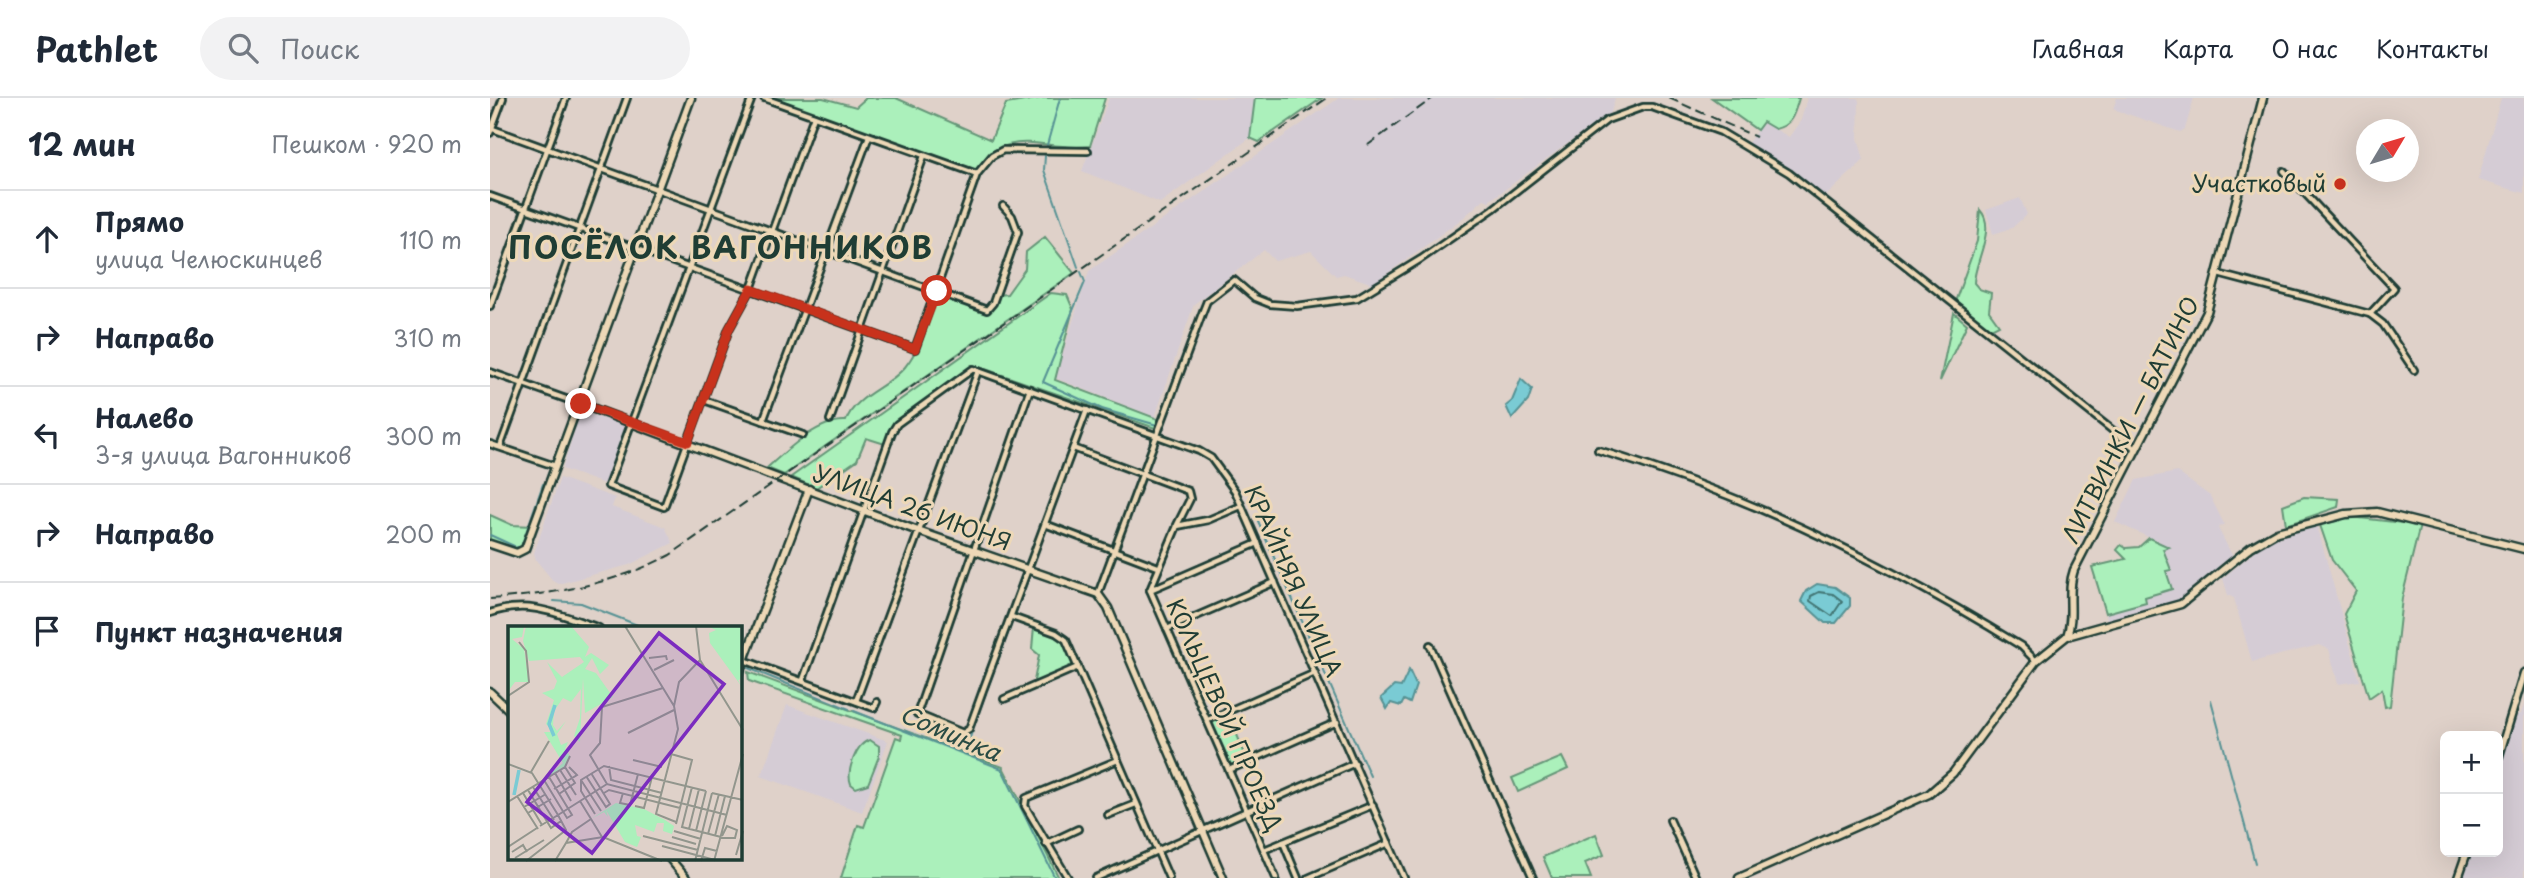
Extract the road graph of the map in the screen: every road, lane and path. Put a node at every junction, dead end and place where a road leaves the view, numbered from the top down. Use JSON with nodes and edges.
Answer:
{"nodes":[{"id":1,"x":503,"y":98,"type":"edge"},
{"id":2,"x":566,"y":98,"type":"edge"},
{"id":3,"x":627,"y":98,"type":"edge"},
{"id":4,"x":691,"y":98,"type":"edge"},
{"id":5,"x":752,"y":98,"type":"edge"},
{"id":6,"x":764,"y":98,"type":"edge"},
{"id":7,"x":2263,"y":98,"type":"edge"},
{"id":8,"x":814,"y":116,"type":"junction"},
{"id":9,"x":491,"y":130,"type":"edge"},
{"id":10,"x":869,"y":136,"type":"junction"},
{"id":11,"x":547,"y":149,"type":"junction"},
{"id":12,"x":1088,"y":151,"type":"dead end"},
{"id":13,"x":924,"y":156,"type":"junction"},
{"id":14,"x":602,"y":169,"type":"junction"},
{"id":15,"x":2284,"y":171,"type":"dead end"},
{"id":16,"x":977,"y":174,"type":"junction"},
{"id":17,"x":657,"y":190,"type":"junction"},
{"id":18,"x":490,"y":196,"type":"edge"},
{"id":19,"x":1003,"y":206,"type":"dead end"},
{"id":20,"x":525,"y":208,"type":"junction"},
{"id":21,"x":712,"y":210,"type":"junction"},
{"id":22,"x":580,"y":228,"type":"junction"},
{"id":23,"x":771,"y":229,"type":"junction"},
{"id":24,"x":636,"y":249,"type":"junction"},
{"id":25,"x":828,"y":250,"type":"junction"},
{"id":26,"x":690,"y":269,"type":"junction"},
{"id":27,"x":882,"y":270,"type":"junction"},
{"id":28,"x":2218,"y":274,"type":"junction"},
{"id":29,"x":751,"y":289,"type":"junction"},
{"id":30,"x":937,"y":291,"type":"junction"},
{"id":31,"x":490,"y":306,"type":"edge"},
{"id":32,"x":806,"y":310,"type":"junction"},
{"id":33,"x":2370,"y":314,"type":"junction"},
{"id":34,"x":861,"y":330,"type":"junction"},
{"id":35,"x":975,"y":370,"type":"junction"},
{"id":36,"x":2414,"y":370,"type":"dead end"},
{"id":37,"x":490,"y":372,"type":"edge"},
{"id":38,"x":524,"y":383,"type":"junction"},
{"id":39,"x":1030,"y":389,"type":"junction"},
{"id":40,"x":704,"y":400,"type":"junction"},
{"id":41,"x":581,"y":404,"type":"junction"},
{"id":42,"x":1087,"y":410,"type":"junction"},
{"id":43,"x":830,"y":420,"type":"dead end"},
{"id":44,"x":763,"y":421,"type":"junction"},
{"id":45,"x":633,"y":423,"type":"junction"},
{"id":46,"x":803,"y":435,"type":"dead end"},
{"id":47,"x":1156,"y":437,"type":"junction"},
{"id":48,"x":688,"y":442,"type":"junction"},
{"id":49,"x":490,"y":444,"type":"edge"},
{"id":50,"x":500,"y":447,"type":"junction"},
{"id":51,"x":1073,"y":448,"type":"junction"},
{"id":52,"x":2136,"y":449,"type":"junction"},
{"id":53,"x":1598,"y":450,"type":"dead end"},
{"id":54,"x":557,"y":467,"type":"junction"},
{"id":55,"x":1142,"y":474,"type":"junction"},
{"id":56,"x":809,"y":489,"type":"junction"},
{"id":57,"x":1241,"y":506,"type":"junction"},
{"id":58,"x":863,"y":510,"type":"junction"},
{"id":59,"x":1045,"y":524,"type":"junction"},
{"id":60,"x":1177,"y":526,"type":"junction"},
{"id":61,"x":918,"y":531,"type":"junction"},
{"id":62,"x":1258,"y":543,"type":"junction"},
{"id":63,"x":490,"y":544,"type":"edge"},
{"id":64,"x":2524,"y":549,"type":"edge"},
{"id":65,"x":1114,"y":550,"type":"junction"},
{"id":66,"x":974,"y":551,"type":"junction"},
{"id":67,"x":1158,"y":567,"type":"junction"},
{"id":68,"x":1028,"y":569,"type":"junction"},
{"id":69,"x":1275,"y":582,"type":"junction"},
{"id":70,"x":1150,"y":590,"type":"junction"},
{"id":71,"x":1098,"y":594,"type":"junction"},
{"id":72,"x":490,"y":614,"type":"edge"},
{"id":73,"x":1012,"y":617,"type":"junction"},
{"id":74,"x":592,"y":626,"type":"edge"},
{"id":75,"x":1167,"y":629,"type":"junction"},
{"id":76,"x":2067,"y":636,"type":"junction"},
{"id":77,"x":1430,"y":645,"type":"dead end"},
{"id":78,"x":744,"y":660,"type":"junction"},
{"id":79,"x":2036,"y":661,"type":"junction"},
{"id":80,"x":742,"y":666,"type":"edge"},
{"id":81,"x":1078,"y":667,"type":"junction"},
{"id":82,"x":1315,"y":673,"type":"junction"},
{"id":83,"x":2524,"y":673,"type":"edge"},
{"id":84,"x":803,"y":680,"type":"junction"},
{"id":85,"x":490,"y":692,"type":"edge"},
{"id":86,"x":1004,"y":699,"type":"dead end"},
{"id":87,"x":856,"y":701,"type":"junction"},
{"id":88,"x":877,"y":702,"type":"dead end"},
{"id":89,"x":508,"y":709,"type":"edge"},
{"id":90,"x":1208,"y":720,"type":"junction"},
{"id":91,"x":1337,"y":722,"type":"junction"},
{"id":92,"x":2503,"y":742,"type":"edge"},
{"id":93,"x":1118,"y":760,"type":"junction"},
{"id":94,"x":1355,"y":763,"type":"junction"},
{"id":95,"x":1229,"y":769,"type":"junction"},
{"id":96,"x":1136,"y":804,"type":"junction"},
{"id":97,"x":1373,"y":805,"type":"junction"},
{"id":98,"x":1247,"y":811,"type":"junction"},
{"id":99,"x":1108,"y":815,"type":"dead end"},
{"id":100,"x":1670,"y":820,"type":"dead end"},
{"id":101,"x":1078,"y":829,"type":"dead end"},
{"id":102,"x":1203,"y":830,"type":"junction"},
{"id":103,"x":1283,"y":842,"type":"junction"},
{"id":104,"x":1389,"y":843,"type":"junction"},
{"id":105,"x":1046,"y":844,"type":"junction"},
{"id":106,"x":1157,"y":850,"type":"junction"},
{"id":107,"x":1264,"y":850,"type":"junction"},
{"id":108,"x":2465,"y":857,"type":"edge"},
{"id":109,"x":672,"y":860,"type":"edge"},
{"id":110,"x":686,"y":878,"type":"edge"},
{"id":111,"x":1068,"y":878,"type":"edge"},
{"id":112,"x":1096,"y":878,"type":"edge"},
{"id":113,"x":1169,"y":878,"type":"edge"},
{"id":114,"x":1223,"y":878,"type":"edge"},
{"id":115,"x":1276,"y":878,"type":"edge"},
{"id":116,"x":1298,"y":878,"type":"edge"},
{"id":117,"x":1308,"y":878,"type":"edge"},
{"id":118,"x":1404,"y":878,"type":"edge"},
{"id":119,"x":1533,"y":878,"type":"edge"},
{"id":120,"x":1696,"y":878,"type":"edge"},
{"id":121,"x":1739,"y":878,"type":"edge"},
{"id":122,"x":2458,"y":878,"type":"edge"}],
"edges":[{"from":1,"to":9,"type":"street"},
{"from":2,"to":11,"type":"street"},
{"from":3,"to":14,"type":"street"},
{"from":4,"to":17,"type":"street"},
{"from":5,"to":21,"type":"street"},
{"from":6,"to":8,"type":"street"},
{"from":7,"to":28,"type":"street","name":"ЛИТВИНКИ — БАТИНО"},
{"from":8,"to":10,"type":"street"},
{"from":8,"to":23,"type":"street"},
{"from":9,"to":11,"type":"street"},
{"from":10,"to":13,"type":"street"},
{"from":10,"to":25,"type":"street"},
{"from":11,"to":14,"type":"street"},
{"from":11,"to":20,"type":"street"},
{"from":12,"to":16,"type":"street"},
{"from":13,"to":16,"type":"street"},
{"from":13,"to":27,"type":"street"},
{"from":14,"to":17,"type":"street"},
{"from":14,"to":22,"type":"street"},
{"from":15,"to":33,"type":"street"},
{"from":16,"to":30,"type":"street"},
{"from":17,"to":21,"type":"street"},
{"from":17,"to":24,"type":"street"},
{"from":18,"to":20,"type":"street"},
{"from":19,"to":30,"type":"street"},
{"from":20,"to":22,"type":"street"},
{"from":20,"to":31,"type":"street"},
{"from":21,"to":23,"type":"street"},
{"from":21,"to":26,"type":"street"},
{"from":22,"to":24,"type":"street"},
{"from":22,"to":38,"type":"street"},
{"from":23,"to":25,"type":"street"},
{"from":23,"to":29,"type":"street"},
{"from":24,"to":26,"type":"street"},
{"from":24,"to":41,"type":"street"},
{"from":25,"to":27,"type":"street"},
{"from":25,"to":32,"type":"street"},
{"from":26,"to":29,"type":"street"},
{"from":26,"to":45,"type":"street"},
{"from":27,"to":30,"type":"street"},
{"from":27,"to":34,"type":"street"},
{"from":28,"to":33,"type":"street"},
{"from":28,"to":52,"type":"street","name":"ЛИТВИНКИ — БАТИНО"},
{"from":29,"to":32,"type":"street"},
{"from":29,"to":40,"type":"street"},
{"from":30,"to":34,"type":"street"},
{"from":32,"to":34,"type":"street"},
{"from":32,"to":44,"type":"street"},
{"from":33,"to":36,"type":"street"},
{"from":34,"to":43,"type":"street"},
{"from":35,"to":39,"type":"street","name":"КРАЙНЯЯ УЛИЦА"},
{"from":35,"to":58,"type":"street"},
{"from":35,"to":61,"type":"street"},
{"from":37,"to":38,"type":"street"},
{"from":38,"to":41,"type":"street"},
{"from":38,"to":50,"type":"street"},
{"from":39,"to":42,"type":"street","name":"КРАЙНЯЯ УЛИЦА"},
{"from":39,"to":66,"type":"street"},
{"from":40,"to":44,"type":"street"},
{"from":40,"to":48,"type":"street"},
{"from":41,"to":45,"type":"street","name":"УЛИЦА 26 ИЮНЯ"},
{"from":41,"to":54,"type":"street"},
{"from":42,"to":47,"type":"street","name":"КРАЙНЯЯ УЛИЦА"},
{"from":42,"to":51,"type":"street"},
{"from":44,"to":46,"type":"street"},
{"from":45,"to":48,"type":"street","name":"УЛИЦА 26 ИЮНЯ"},
{"from":45,"to":48,"type":"street"},
{"from":47,"to":52,"type":"street"},
{"from":47,"to":55,"type":"street"},
{"from":47,"to":57,"type":"street","name":"КРАЙНЯЯ УЛИЦА"},
{"from":48,"to":56,"type":"street","name":"УЛИЦА 26 ИЮНЯ"},
{"from":49,"to":50,"type":"street"},
{"from":50,"to":54,"type":"street"},
{"from":51,"to":55,"type":"street"},
{"from":51,"to":59,"type":"street"},
{"from":52,"to":76,"type":"street","name":"ЛИТВИНКИ — БАТИНО"},
{"from":53,"to":79,"type":"street"},
{"from":54,"to":63,"type":"street"},
{"from":55,"to":60,"type":"street","name":"КОЛЬЦЕВОЙ ПРОЕЗД"},
{"from":55,"to":65,"type":"street"},
{"from":56,"to":58,"type":"street","name":"УЛИЦА 26 ИЮНЯ"},
{"from":56,"to":78,"type":"street"},
{"from":57,"to":60,"type":"street"},
{"from":57,"to":62,"type":"street","name":"КРАЙНЯЯ УЛИЦА"},
{"from":58,"to":61,"type":"street","name":"УЛИЦА 26 ИЮНЯ"},
{"from":58,"to":84,"type":"street"},
{"from":59,"to":65,"type":"street"},
{"from":59,"to":68,"type":"street"},
{"from":60,"to":67,"type":"street","name":"КОЛЬЦЕВОЙ ПРОЕЗД"},
{"from":61,"to":66,"type":"street","name":"УЛИЦА 26 ИЮНЯ"},
{"from":61,"to":87,"type":"street"},
{"from":62,"to":69,"type":"street","name":"КРАЙНЯЯ УЛИЦА"},
{"from":62,"to":70,"type":"street"},
{"from":64,"to":76,"type":"street"},
{"from":65,"to":67,"type":"street"},
{"from":65,"to":71,"type":"street"},
{"from":66,"to":68,"type":"street","name":"УЛИЦА 26 ИЮНЯ"},
{"from":66,"to":73,"type":"street"},
{"from":67,"to":70,"type":"street","name":"КОЛЬЦЕВОЙ ПРОЕЗД"},
{"from":68,"to":71,"type":"street","name":"УЛИЦА 26 ИЮНЯ"},
{"from":68,"to":73,"type":"street"},
{"from":69,"to":75,"type":"street"},
{"from":69,"to":82,"type":"street","name":"КРАЙНЯЯ УЛИЦА"},
{"from":70,"to":75,"type":"street","name":"КОЛЬЦЕВОЙ ПРОЕЗД"},
{"from":71,"to":102,"type":"street"},
{"from":72,"to":74,"type":"street"},
{"from":73,"to":81,"type":"street"},
{"from":75,"to":90,"type":"street","name":"КОЛЬЦЕВОЙ ПРОЕЗД"},
{"from":76,"to":79,"type":"street"},
{"from":77,"to":119,"type":"street"},
{"from":78,"to":80,"type":"street"},
{"from":78,"to":84,"type":"street"},
{"from":79,"to":121,"type":"street"},
{"from":81,"to":86,"type":"street"},
{"from":81,"to":93,"type":"street"},
{"from":82,"to":90,"type":"street"},
{"from":82,"to":91,"type":"street","name":"КРАЙНЯЯ УЛИЦА"},
{"from":83,"to":92,"type":"street"},
{"from":84,"to":87,"type":"street"},
{"from":85,"to":89,"type":"street"},
{"from":87,"to":88,"type":"street"},
{"from":90,"to":95,"type":"street","name":"КОЛЬЦЕВОЙ ПРОЕЗД"},
{"from":91,"to":94,"type":"street","name":"КРАЙНЯЯ УЛИЦА"},
{"from":91,"to":95,"type":"street"},
{"from":93,"to":96,"type":"street"},
{"from":93,"to":105,"type":"street"},
{"from":94,"to":97,"type":"street","name":"КРАЙНЯЯ УЛИЦА"},
{"from":94,"to":98,"type":"street"},
{"from":95,"to":98,"type":"street","name":"КОЛЬЦЕВОЙ ПРОЕЗД"},
{"from":96,"to":99,"type":"street"},
{"from":96,"to":106,"type":"street"},
{"from":97,"to":103,"type":"street"},
{"from":97,"to":104,"type":"street","name":"КРАЙНЯЯ УЛИЦА"},
{"from":98,"to":102,"type":"street"},
{"from":98,"to":107,"type":"street","name":"КОЛЬЦЕВОЙ ПРОЕЗД"},
{"from":100,"to":120,"type":"street"},
{"from":101,"to":105,"type":"street"},
{"from":102,"to":106,"type":"street"},
{"from":102,"to":114,"type":"street"},
{"from":103,"to":107,"type":"street"},
{"from":103,"to":116,"type":"street"},
{"from":104,"to":117,"type":"street"},
{"from":104,"to":118,"type":"street","name":"КРАЙНЯЯ УЛИЦА"},
{"from":105,"to":111,"type":"street"},
{"from":106,"to":112,"type":"street"},
{"from":106,"to":113,"type":"street"},
{"from":107,"to":115,"type":"street","name":"КОЛЬЦЕВОЙ ПРОЕЗД"},
{"from":108,"to":122,"type":"street"},
{"from":109,"to":110,"type":"street"}]}
